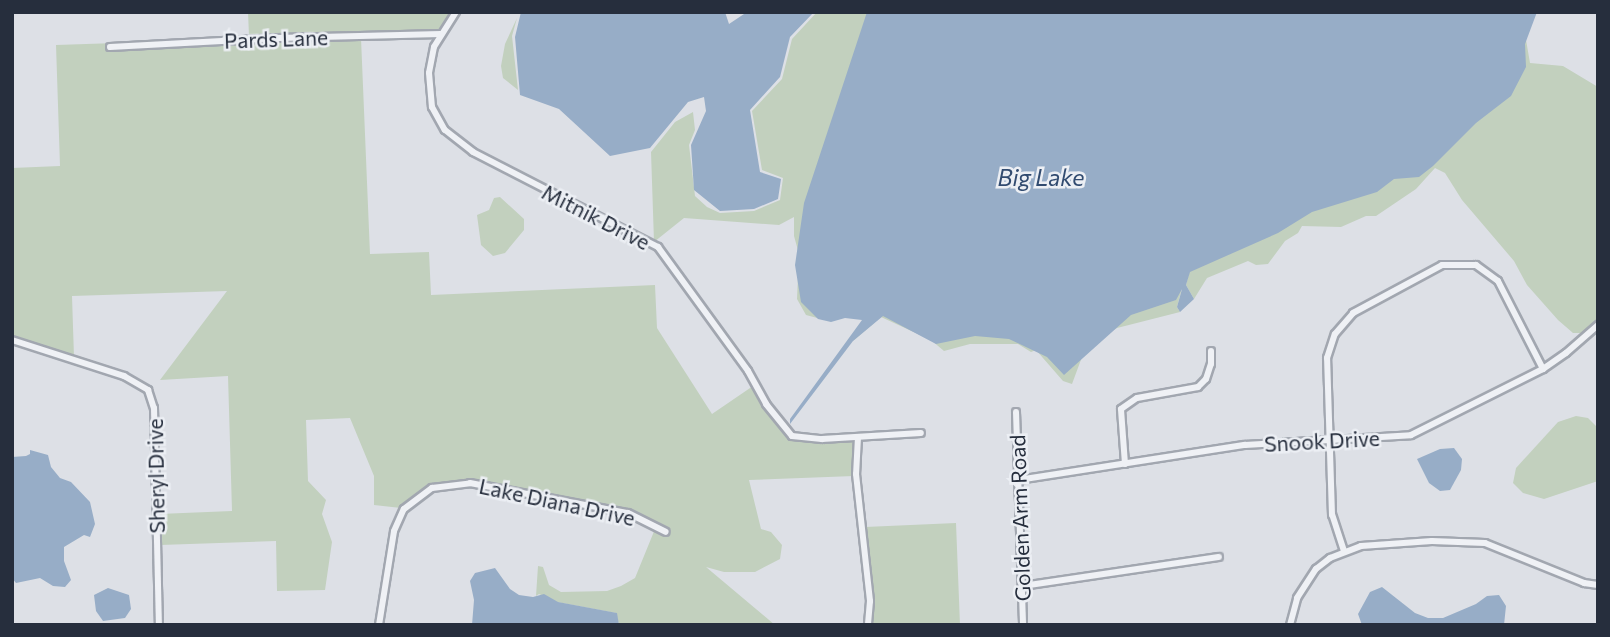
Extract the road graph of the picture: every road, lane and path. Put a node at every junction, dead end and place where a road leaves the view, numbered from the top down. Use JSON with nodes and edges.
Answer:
{"nodes":[{"id":1,"x":456,"y":12,"type":"edge"},
{"id":2,"x":441,"y":34,"type":"junction"},
{"id":3,"x":110,"y":47,"type":"dead end"},
{"id":4,"x":1598,"y":325,"type":"edge"},
{"id":5,"x":12,"y":340,"type":"edge"},
{"id":6,"x":1211,"y":351,"type":"dead end"},
{"id":7,"x":1543,"y":369,"type":"junction"},
{"id":8,"x":1016,"y":412,"type":"dead end"},
{"id":9,"x":921,"y":433,"type":"dead end"},
{"id":10,"x":858,"y":437,"type":"junction"},
{"id":11,"x":1330,"y":441,"type":"junction"},
{"id":12,"x":1125,"y":464,"type":"junction"},
{"id":13,"x":1018,"y":480,"type":"junction"},
{"id":14,"x":666,"y":532,"type":"dead end"},
{"id":15,"x":1344,"y":551,"type":"junction"},
{"id":16,"x":1219,"y":557,"type":"dead end"},
{"id":17,"x":1598,"y":585,"type":"edge"},
{"id":18,"x":1021,"y":586,"type":"junction"},
{"id":19,"x":159,"y":625,"type":"edge"},
{"id":20,"x":379,"y":625,"type":"edge"},
{"id":21,"x":868,"y":625,"type":"edge"},
{"id":22,"x":1023,"y":625,"type":"edge"},
{"id":23,"x":1290,"y":625,"type":"edge"}],
"edges":[{"from":1,"to":2,"type":"street","name":"Mitnik Drive"},
{"from":2,"to":3,"type":"street","name":"Pards Lane"},
{"from":2,"to":10,"type":"street","name":"Mitnik Drive"},
{"from":4,"to":7,"type":"street","name":"Snook Drive"},
{"from":5,"to":19,"type":"street","name":"Sheryl Drive"},
{"from":6,"to":12,"type":"street"},
{"from":7,"to":11,"type":"street","name":"Snook Drive"},
{"from":7,"to":11,"type":"street"},
{"from":8,"to":13,"type":"street","name":"Golden Arm Road"},
{"from":9,"to":10,"type":"street","name":"Mitnik Drive"},
{"from":10,"to":21,"type":"street"},
{"from":11,"to":12,"type":"street","name":"Snook Drive"},
{"from":11,"to":15,"type":"street"},
{"from":12,"to":13,"type":"street","name":"Snook Drive"},
{"from":13,"to":18,"type":"street","name":"Golden Arm Road"},
{"from":14,"to":20,"type":"street","name":"Lake Diana Drive"},
{"from":15,"to":17,"type":"street"},
{"from":15,"to":23,"type":"street"},
{"from":16,"to":18,"type":"street"},
{"from":18,"to":22,"type":"street","name":"Golden Arm Road"}]}
